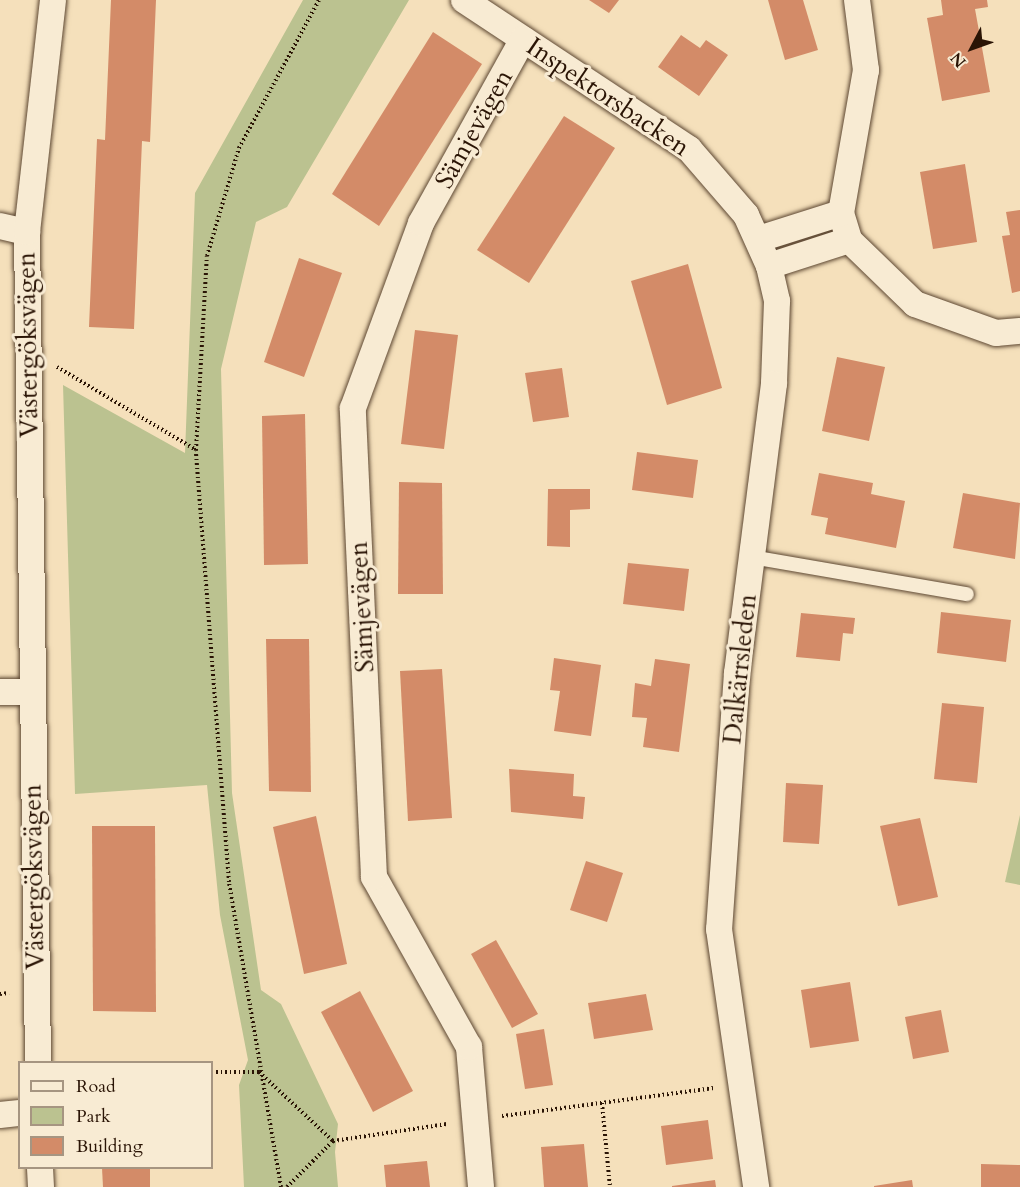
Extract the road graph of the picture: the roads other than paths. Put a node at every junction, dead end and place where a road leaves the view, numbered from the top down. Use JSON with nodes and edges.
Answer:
{"nodes":[{"id":1,"x":53,"y":0,"type":"edge"},
{"id":2,"x":464,"y":0,"type":"edge"},
{"id":3,"x":857,"y":0,"type":"edge"},
{"id":4,"x":523,"y":39,"type":"junction"},
{"id":5,"x":841,"y":213,"type":"junction"},
{"id":6,"x":0,"y":226,"type":"edge"},
{"id":7,"x":27,"y":232,"type":"junction"},
{"id":8,"x":759,"y":239,"type":"junction"},
{"id":9,"x":849,"y":240,"type":"junction"},
{"id":10,"x":769,"y":266,"type":"junction"},
{"id":11,"x":1020,"y":331,"type":"edge"},
{"id":12,"x":752,"y":557,"type":"junction"},
{"id":13,"x":967,"y":594,"type":"dead end"},
{"id":14,"x":0,"y":692,"type":"edge"},
{"id":15,"x":30,"y":692,"type":"junction"},
{"id":16,"x":38,"y":1061,"type":"edge"},
{"id":17,"x":18,"y":1113,"type":"edge"},
{"id":18,"x":0,"y":1114,"type":"edge"},
{"id":19,"x":40,"y":1169,"type":"edge"},
{"id":20,"x":41,"y":1187,"type":"edge"},
{"id":21,"x":481,"y":1187,"type":"edge"},
{"id":22,"x":756,"y":1187,"type":"edge"}],
"edges":[{"from":1,"to":7,"type":"street","name":"Västergöksvägen"},
{"from":2,"to":4,"type":"street","name":"Inspektorsbacken"},
{"from":3,"to":5,"type":"street"},
{"from":4,"to":8,"type":"street","name":"Inspektorsbacken"},
{"from":4,"to":21,"type":"street","name":"Sämjevägen"},
{"from":5,"to":8,"type":"street"},
{"from":5,"to":9,"type":"street"},
{"from":6,"to":7,"type":"street"},
{"from":7,"to":15,"type":"street","name":"Västergöksvägen"},
{"from":8,"to":10,"type":"street","name":"Dalkärrsleden"},
{"from":9,"to":10,"type":"street"},
{"from":9,"to":11,"type":"street"},
{"from":10,"to":12,"type":"street","name":"Dalkärrsleden"},
{"from":12,"to":13,"type":"lane"},
{"from":12,"to":22,"type":"street","name":"Dalkärrsleden"},
{"from":14,"to":15,"type":"street"},
{"from":15,"to":16,"type":"street","name":"Västergöksvägen"},
{"from":17,"to":18,"type":"street"},
{"from":19,"to":20,"type":"street"}]}
